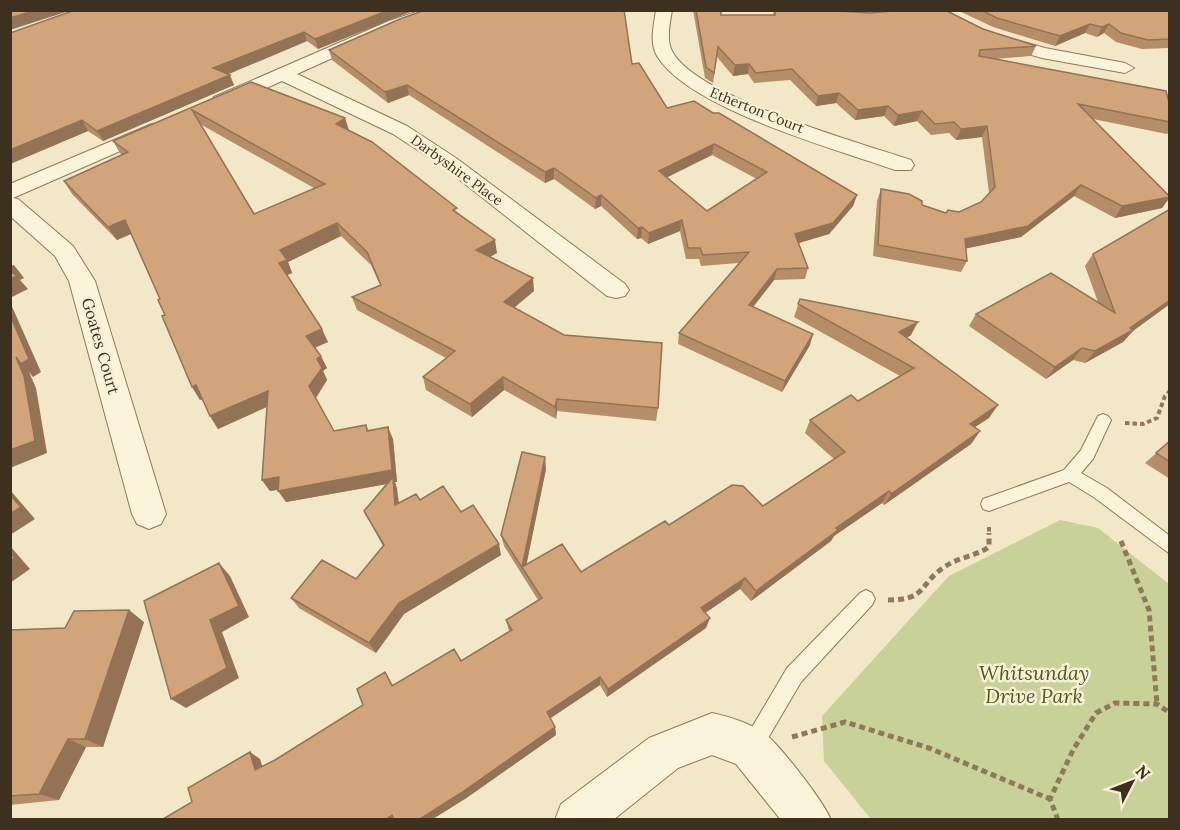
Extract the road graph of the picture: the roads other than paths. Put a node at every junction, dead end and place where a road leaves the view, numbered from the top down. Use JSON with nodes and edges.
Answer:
{"nodes":[{"id":1,"x":440,"y":10,"type":"edge"},
{"id":2,"x":664,"y":10,"type":"edge"},
{"id":3,"x":977,"y":31,"type":"edge"},
{"id":4,"x":1125,"y":68,"type":"dead end"},
{"id":5,"x":283,"y":74,"type":"junction"},
{"id":6,"x":207,"y":107,"type":"edge"},
{"id":7,"x":174,"y":121,"type":"edge"},
{"id":8,"x":903,"y":165,"type":"dead end"},
{"id":9,"x":10,"y":192,"type":"edge"},
{"id":10,"x":10,"y":204,"type":"edge"},
{"id":11,"x":616,"y":290,"type":"dead end"},
{"id":12,"x":1103,"y":420,"type":"road end"},
{"id":13,"x":1070,"y":475,"type":"junction"},
{"id":14,"x":989,"y":504,"type":"road end"},
{"id":15,"x":149,"y":514,"type":"dead end"},
{"id":16,"x":1170,"y":546,"type":"edge"},
{"id":17,"x":866,"y":600,"type":"road end"},
{"id":18,"x":751,"y":749,"type":"junction"},
{"id":19,"x":577,"y":819,"type":"edge"},
{"id":20,"x":809,"y":819,"type":"edge"}],
"edges":[{"from":1,"to":5,"type":"street"},
{"from":2,"to":8,"type":"street","name":"Etherton Court"},
{"from":3,"to":4,"type":"street"},
{"from":5,"to":6,"type":"street"},
{"from":5,"to":11,"type":"street","name":"Darbyshire Place"},
{"from":7,"to":9,"type":"street"},
{"from":10,"to":15,"type":"street","name":"Goates Court"},
{"from":12,"to":13,"type":"lane"},
{"from":13,"to":14,"type":"lane"},
{"from":13,"to":16,"type":"lane"},
{"from":17,"to":18,"type":"lane"},
{"from":18,"to":19,"type":"street"},
{"from":18,"to":20,"type":"street"}]}
